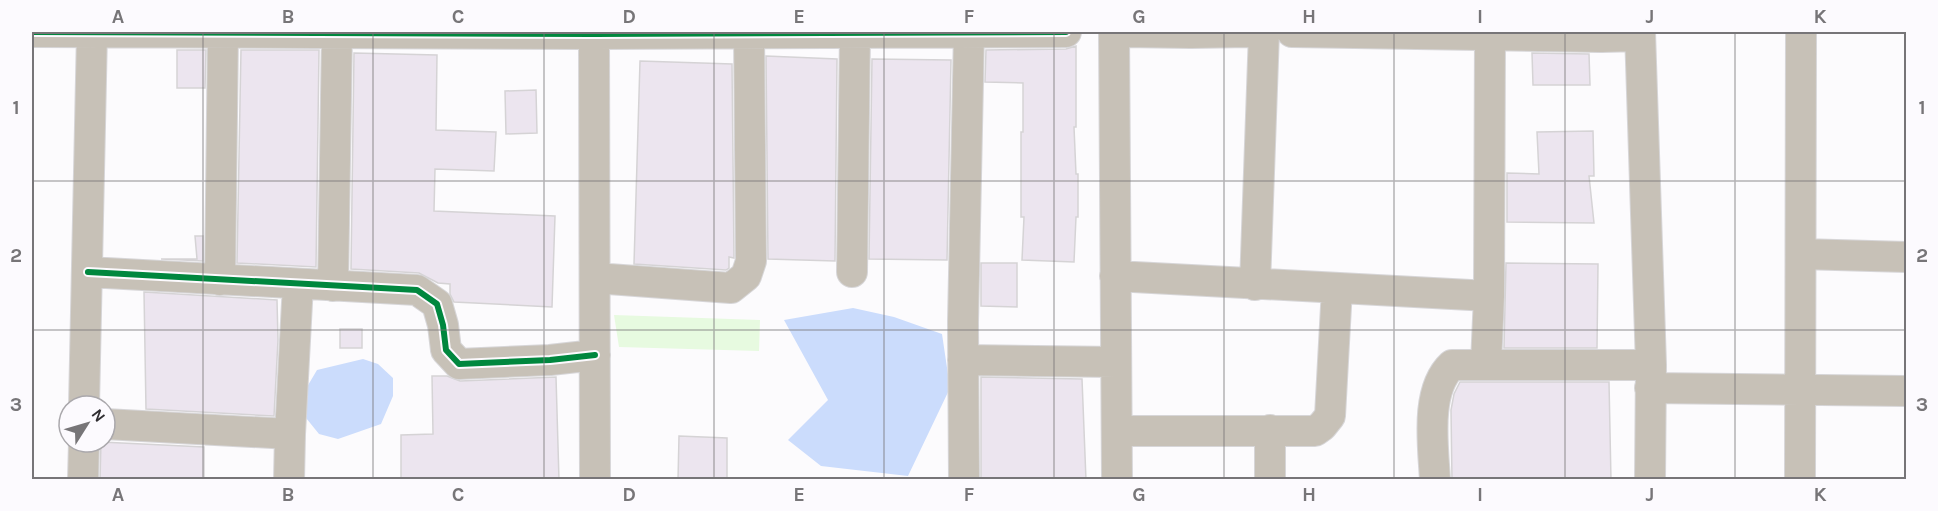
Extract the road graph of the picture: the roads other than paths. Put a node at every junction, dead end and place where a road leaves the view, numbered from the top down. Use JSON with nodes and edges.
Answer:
{"nodes":[{"id":1,"x":32,"y":32,"type":"edge"},
{"id":2,"x":92,"y":32,"type":"edge"},
{"id":3,"x":223,"y":32,"type":"edge"},
{"id":4,"x":855,"y":32,"type":"edge"},
{"id":5,"x":969,"y":32,"type":"edge"},
{"id":6,"x":1066,"y":32,"type":"edge"},
{"id":7,"x":1114,"y":32,"type":"edge"},
{"id":8,"x":1124,"y":32,"type":"edge"},
{"id":9,"x":1249,"y":32,"type":"edge"},
{"id":10,"x":1264,"y":32,"type":"edge"},
{"id":11,"x":1292,"y":32,"type":"edge"},
{"id":12,"x":1801,"y":32,"type":"edge"},
{"id":13,"x":337,"y":33,"type":"edge"},
{"id":14,"x":594,"y":33,"type":"edge"},
{"id":15,"x":749,"y":33,"type":"edge"},
{"id":16,"x":1490,"y":34,"type":"junction"},
{"id":17,"x":1640,"y":34,"type":"edge"},
{"id":18,"x":1801,"y":255,"type":"junction"},
{"id":19,"x":1906,"y":257,"type":"edge"},
{"id":20,"x":88,"y":272,"type":"junction"},
{"id":21,"x":852,"y":272,"type":"dead end"},
{"id":22,"x":1115,"y":276,"type":"junction"},
{"id":23,"x":595,"y":278,"type":"junction"},
{"id":24,"x":220,"y":280,"type":"junction"},
{"id":25,"x":298,"y":284,"type":"junction"},
{"id":26,"x":1255,"y":285,"type":"junction"},
{"id":27,"x":333,"y":286,"type":"junction"},
{"id":28,"x":1336,"y":288,"type":"junction"},
{"id":29,"x":1489,"y":296,"type":"junction"},
{"id":30,"x":595,"y":355,"type":"junction"},
{"id":31,"x":963,"y":360,"type":"junction"},
{"id":32,"x":1116,"y":362,"type":"junction"},
{"id":33,"x":1486,"y":364,"type":"junction"},
{"id":34,"x":1650,"y":377,"type":"junction"},
{"id":35,"x":1802,"y":390,"type":"junction"},
{"id":36,"x":1906,"y":391,"type":"edge"},
{"id":37,"x":84,"y":394,"type":"edge"},
{"id":38,"x":117,"y":425,"type":"edge"},
{"id":39,"x":1270,"y":430,"type":"junction"},
{"id":40,"x":1117,"y":431,"type":"junction"},
{"id":41,"x":290,"y":434,"type":"junction"},
{"id":42,"x":84,"y":454,"type":"edge"},
{"id":43,"x":83,"y":480,"type":"edge"},
{"id":44,"x":289,"y":480,"type":"edge"},
{"id":45,"x":595,"y":480,"type":"edge"},
{"id":46,"x":964,"y":480,"type":"edge"},
{"id":47,"x":1117,"y":480,"type":"edge"},
{"id":48,"x":1270,"y":480,"type":"edge"},
{"id":49,"x":1435,"y":480,"type":"edge"},
{"id":50,"x":1650,"y":480,"type":"edge"},
{"id":51,"x":1800,"y":480,"type":"edge"}],
"edges":[{"from":1,"to":2,"type":"street"},
{"from":2,"to":3,"type":"street"},
{"from":2,"to":20,"type":"street"},
{"from":3,"to":13,"type":"street"},
{"from":3,"to":24,"type":"street"},
{"from":4,"to":5,"type":"street"},
{"from":4,"to":15,"type":"street"},
{"from":4,"to":21,"type":"street"},
{"from":5,"to":6,"type":"street"},
{"from":5,"to":31,"type":"street"},
{"from":7,"to":22,"type":"street"},
{"from":8,"to":9,"type":"street"},
{"from":10,"to":26,"type":"street"},
{"from":11,"to":16,"type":"street"},
{"from":12,"to":18,"type":"street"},
{"from":13,"to":14,"type":"street"},
{"from":13,"to":27,"type":"street"},
{"from":14,"to":15,"type":"street"},
{"from":14,"to":23,"type":"street"},
{"from":15,"to":23,"type":"street"},
{"from":16,"to":17,"type":"street"},
{"from":16,"to":29,"type":"street"},
{"from":17,"to":34,"type":"street"},
{"from":18,"to":19,"type":"street"},
{"from":18,"to":35,"type":"street"},
{"from":20,"to":24,"type":"street"},
{"from":20,"to":37,"type":"street"},
{"from":22,"to":26,"type":"street"},
{"from":22,"to":32,"type":"street"},
{"from":23,"to":30,"type":"street"},
{"from":24,"to":25,"type":"street"},
{"from":25,"to":27,"type":"street"},
{"from":25,"to":41,"type":"street"},
{"from":26,"to":28,"type":"street"},
{"from":27,"to":30,"type":"street"},
{"from":28,"to":29,"type":"street"},
{"from":28,"to":39,"type":"street"},
{"from":29,"to":33,"type":"street"},
{"from":30,"to":45,"type":"street"},
{"from":31,"to":32,"type":"street"},
{"from":31,"to":46,"type":"street"},
{"from":32,"to":40,"type":"street"},
{"from":33,"to":34,"type":"street"},
{"from":33,"to":49,"type":"street"},
{"from":34,"to":35,"type":"street"},
{"from":34,"to":50,"type":"street"},
{"from":35,"to":36,"type":"street"},
{"from":35,"to":51,"type":"street"},
{"from":38,"to":41,"type":"street"},
{"from":39,"to":40,"type":"street"},
{"from":39,"to":48,"type":"street"},
{"from":40,"to":47,"type":"street"},
{"from":41,"to":44,"type":"street"},
{"from":42,"to":43,"type":"street"}]}
